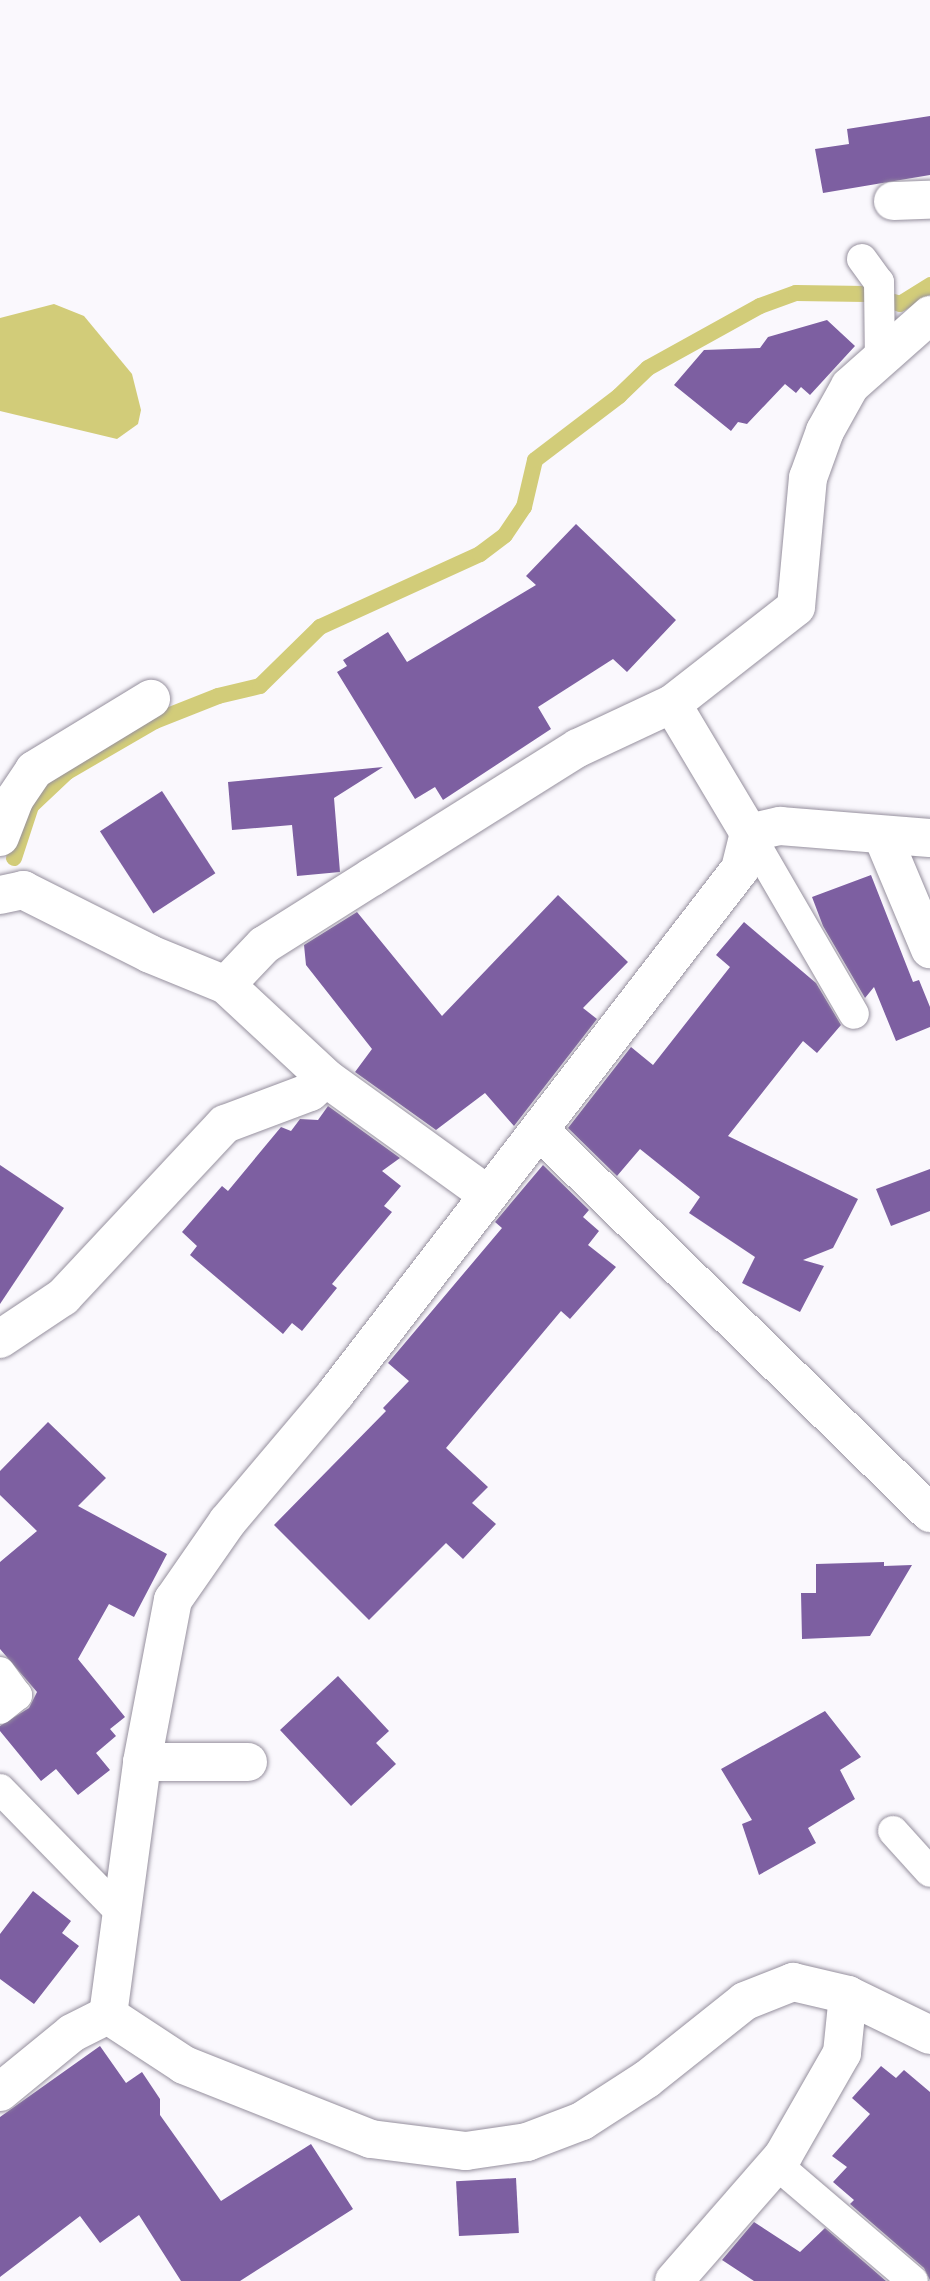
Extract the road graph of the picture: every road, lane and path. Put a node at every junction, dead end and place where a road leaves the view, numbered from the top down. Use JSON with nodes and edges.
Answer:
{"nodes":[{"id":1,"x":862,"y":260,"type":"dead end"},
{"id":2,"x":930,"y":315,"type":"edge"},
{"id":3,"x":880,"y":360,"type":"junction"},
{"id":4,"x":150,"y":699,"type":"dead end"},
{"id":5,"x":672,"y":704,"type":"junction"},
{"id":6,"x":749,"y":833,"type":"junction"},
{"id":7,"x":882,"y":835,"type":"junction"},
{"id":8,"x":0,"y":837,"type":"edge"},
{"id":9,"x":930,"y":838,"type":"edge"},
{"id":10,"x":0,"y":895,"type":"edge"},
{"id":11,"x":930,"y":949,"type":"edge"},
{"id":12,"x":226,"y":985,"type":"junction"},
{"id":13,"x":854,"y":1014,"type":"dead end"},
{"id":14,"x":326,"y":1078,"type":"junction"},
{"id":15,"x":540,"y":1131,"type":"junction"},
{"id":16,"x":488,"y":1195,"type":"junction"},
{"id":17,"x":0,"y":1339,"type":"edge"},
{"id":18,"x":930,"y":1513,"type":"edge"},
{"id":19,"x":0,"y":1672,"type":"edge"},
{"id":20,"x":0,"y":1709,"type":"edge"},
{"id":21,"x":142,"y":1762,"type":"junction"},
{"id":22,"x":248,"y":1762,"type":"dead end"},
{"id":23,"x":0,"y":1789,"type":"edge"},
{"id":24,"x":892,"y":1831,"type":"dead end"},
{"id":25,"x":930,"y":1872,"type":"edge"},
{"id":26,"x":120,"y":1912,"type":"junction"},
{"id":27,"x":848,"y":1995,"type":"junction"},
{"id":28,"x":108,"y":2015,"type":"junction"},
{"id":29,"x":930,"y":2035,"type":"edge"},
{"id":30,"x":0,"y":2092,"type":"edge"},
{"id":31,"x":776,"y":2164,"type":"junction"},
{"id":32,"x":674,"y":2281,"type":"edge"},
{"id":33,"x":913,"y":2281,"type":"edge"}],
"edges":[{"from":1,"to":3,"type":"lane"},
{"from":2,"to":3,"type":"street"},
{"from":3,"to":5,"type":"street"},
{"from":4,"to":8,"type":"street"},
{"from":5,"to":6,"type":"street"},
{"from":5,"to":12,"type":"street"},
{"from":6,"to":7,"type":"street"},
{"from":6,"to":13,"type":"lane"},
{"from":6,"to":15,"type":"street"},
{"from":7,"to":9,"type":"street"},
{"from":7,"to":11,"type":"street"},
{"from":10,"to":12,"type":"street"},
{"from":12,"to":14,"type":"street"},
{"from":14,"to":16,"type":"street"},
{"from":14,"to":17,"type":"street"},
{"from":15,"to":16,"type":"street"},
{"from":15,"to":18,"type":"street"},
{"from":16,"to":21,"type":"street"},
{"from":19,"to":20,"type":"lane"},
{"from":21,"to":22,"type":"street"},
{"from":21,"to":26,"type":"street"},
{"from":23,"to":26,"type":"lane"},
{"from":24,"to":25,"type":"lane"},
{"from":26,"to":28,"type":"street"},
{"from":27,"to":28,"type":"street"},
{"from":27,"to":29,"type":"street"},
{"from":27,"to":31,"type":"street"},
{"from":28,"to":30,"type":"street"},
{"from":31,"to":32,"type":"street"},
{"from":31,"to":33,"type":"lane"}]}
